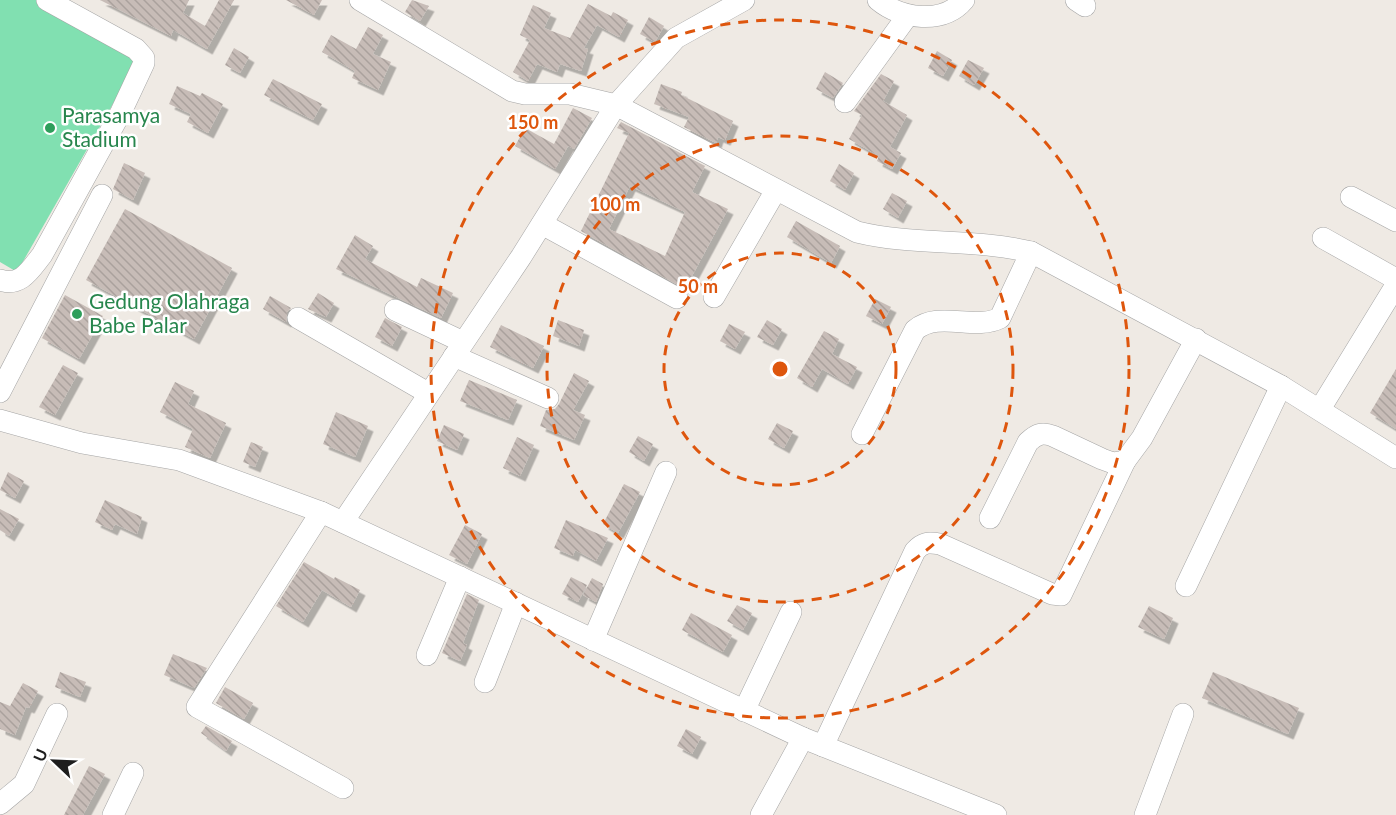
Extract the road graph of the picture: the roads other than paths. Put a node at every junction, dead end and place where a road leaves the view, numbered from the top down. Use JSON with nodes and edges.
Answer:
{"nodes":[{"id":1,"x":47,"y":0,"type":"edge"},
{"id":2,"x":360,"y":0,"type":"edge"},
{"id":3,"x":744,"y":0,"type":"edge"},
{"id":4,"x":878,"y":0,"type":"edge"},
{"id":5,"x":964,"y":0,"type":"edge"},
{"id":6,"x":908,"y":15,"type":"junction"},
{"id":7,"x":845,"y":102,"type":"dead end"},
{"id":8,"x":616,"y":105,"type":"junction"},
{"id":9,"x":776,"y":190,"type":"junction"},
{"id":10,"x":102,"y":195,"type":"dead end"},
{"id":11,"x":1351,"y":197,"type":"dead end"},
{"id":12,"x":1396,"y":220,"type":"edge"},
{"id":13,"x":542,"y":224,"type":"junction"},
{"id":14,"x":1323,"y":238,"type":"dead end"},
{"id":15,"x":1031,"y":252,"type":"junction"},
{"id":16,"x":1396,"y":279,"type":"edge"},
{"id":17,"x":0,"y":280,"type":"edge"},
{"id":18,"x":1396,"y":285,"type":"edge"},
{"id":19,"x":714,"y":297,"type":"dead end"},
{"id":20,"x":676,"y":298,"type":"dead end"},
{"id":21,"x":395,"y":310,"type":"dead end"},
{"id":22,"x":298,"y":318,"type":"dead end"},
{"id":23,"x":1196,"y":339,"type":"junction"},
{"id":24,"x":458,"y":349,"type":"junction"},
{"id":25,"x":1281,"y":386,"type":"junction"},
{"id":26,"x":0,"y":392,"type":"edge"},
{"id":27,"x":428,"y":393,"type":"junction"},
{"id":28,"x":548,"y":398,"type":"dead end"},
{"id":29,"x":1320,"y":409,"type":"junction"},
{"id":30,"x":0,"y":420,"type":"edge"},
{"id":31,"x":862,"y":434,"type":"dead end"},
{"id":32,"x":1396,"y":458,"type":"edge"},
{"id":33,"x":1125,"y":461,"type":"junction"},
{"id":34,"x":666,"y":472,"type":"dead end"},
{"id":35,"x":321,"y":512,"type":"junction"},
{"id":36,"x":990,"y":518,"type":"dead end"},
{"id":37,"x":343,"y":522,"type":"junction"},
{"id":38,"x":460,"y":577,"type":"junction"},
{"id":39,"x":1186,"y":586,"type":"dead end"},
{"id":40,"x":516,"y":603,"type":"junction"},
{"id":41,"x":791,"y":612,"type":"dead end"},
{"id":42,"x":593,"y":640,"type":"junction"},
{"id":43,"x":428,"y":655,"type":"dead end"},
{"id":44,"x":485,"y":682,"type":"dead end"},
{"id":45,"x":744,"y":711,"type":"junction"},
{"id":46,"x":57,"y":714,"type":"dead end"},
{"id":47,"x":1183,"y":714,"type":"dead end"},
{"id":48,"x":813,"y":742,"type":"junction"},
{"id":49,"x":133,"y":773,"type":"dead end"},
{"id":50,"x":343,"y":788,"type":"dead end"},
{"id":51,"x":0,"y":804,"type":"edge"},
{"id":52,"x":113,"y":815,"type":"edge"},
{"id":53,"x":761,"y":815,"type":"edge"},
{"id":54,"x":996,"y":815,"type":"edge"},
{"id":55,"x":1145,"y":815,"type":"edge"}],
"edges":[{"from":1,"to":17,"type":"street"},
{"from":2,"to":8,"type":"street"},
{"from":3,"to":8,"type":"street"},
{"from":4,"to":6,"type":"street"},
{"from":5,"to":6,"type":"street"},
{"from":6,"to":7,"type":"street"},
{"from":8,"to":9,"type":"street"},
{"from":8,"to":13,"type":"street"},
{"from":9,"to":15,"type":"street"},
{"from":9,"to":19,"type":"street"},
{"from":10,"to":26,"type":"street"},
{"from":11,"to":12,"type":"street"},
{"from":13,"to":20,"type":"street"},
{"from":13,"to":24,"type":"street"},
{"from":14,"to":16,"type":"street"},
{"from":15,"to":23,"type":"street"},
{"from":15,"to":31,"type":"street"},
{"from":18,"to":29,"type":"street"},
{"from":21,"to":24,"type":"street"},
{"from":22,"to":27,"type":"street"},
{"from":23,"to":25,"type":"street"},
{"from":23,"to":33,"type":"street"},
{"from":24,"to":27,"type":"street"},
{"from":24,"to":28,"type":"street"},
{"from":25,"to":29,"type":"street"},
{"from":25,"to":39,"type":"street"},
{"from":27,"to":37,"type":"street"},
{"from":29,"to":32,"type":"street"},
{"from":30,"to":35,"type":"street"},
{"from":33,"to":36,"type":"street"},
{"from":33,"to":48,"type":"street"},
{"from":34,"to":42,"type":"street"},
{"from":35,"to":37,"type":"street"},
{"from":35,"to":50,"type":"street"},
{"from":37,"to":38,"type":"street"},
{"from":38,"to":40,"type":"street"},
{"from":38,"to":43,"type":"street"},
{"from":40,"to":42,"type":"street"},
{"from":40,"to":44,"type":"street"},
{"from":41,"to":45,"type":"street"},
{"from":42,"to":45,"type":"street"},
{"from":45,"to":48,"type":"street"},
{"from":46,"to":51,"type":"street"},
{"from":47,"to":55,"type":"street"},
{"from":48,"to":53,"type":"street"},
{"from":48,"to":54,"type":"street"},
{"from":49,"to":52,"type":"street"}]}
